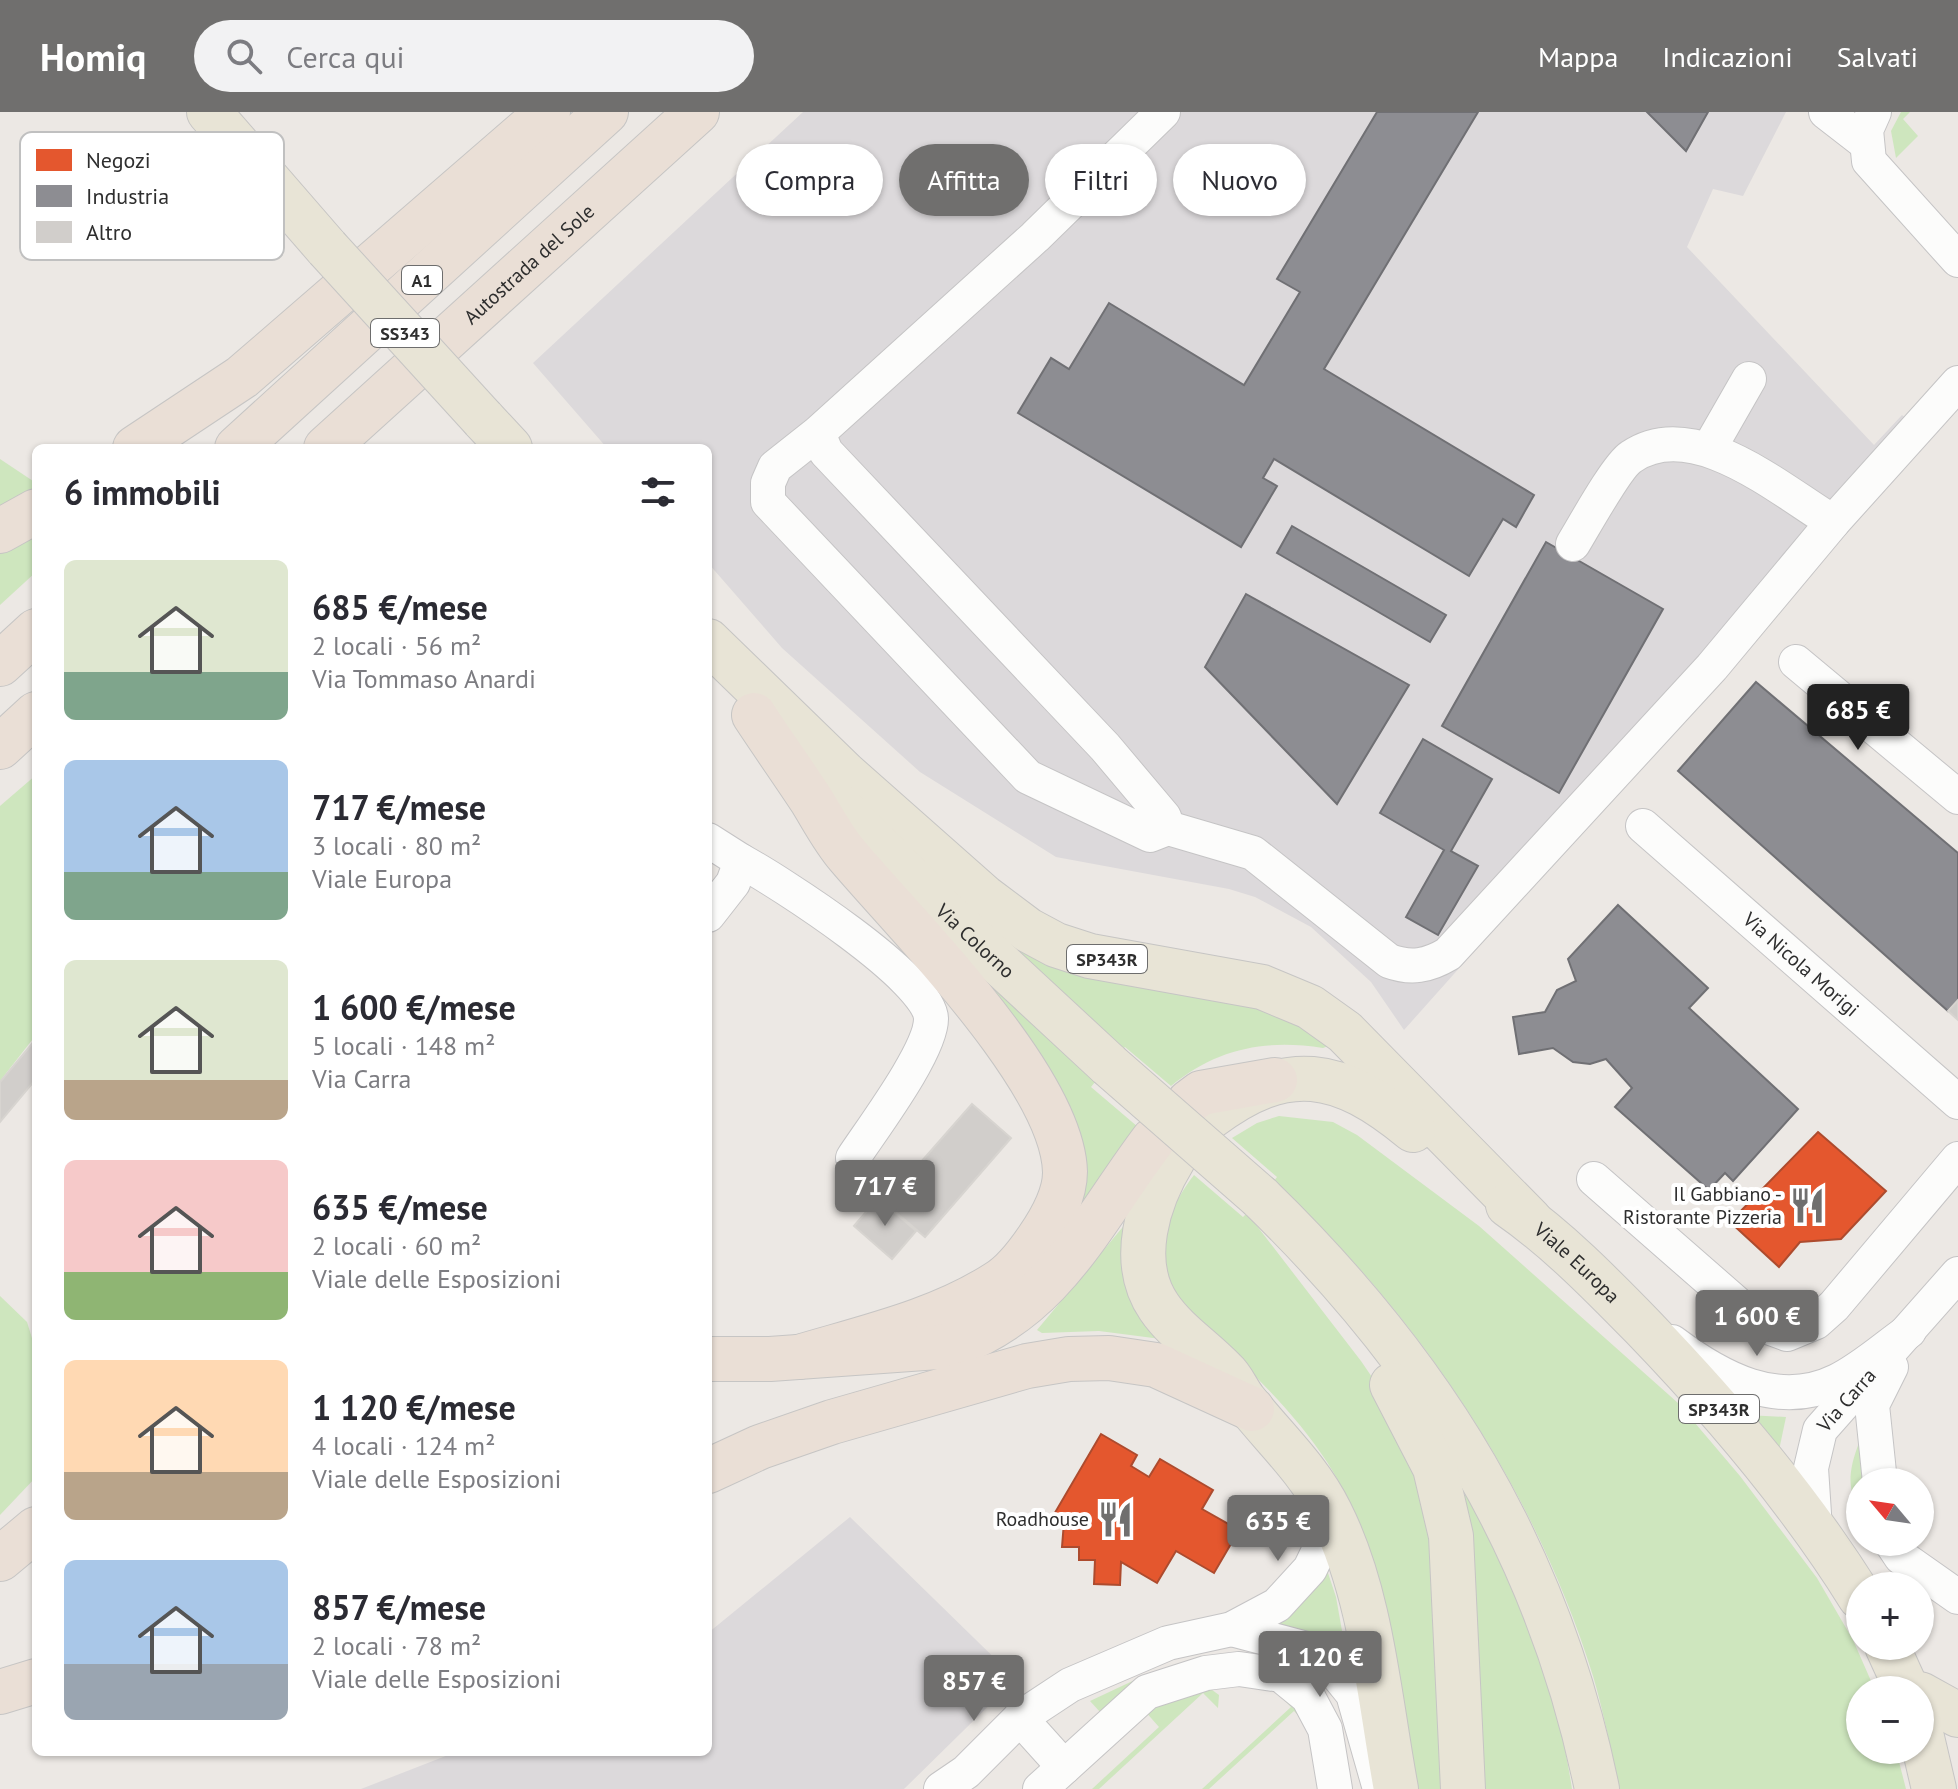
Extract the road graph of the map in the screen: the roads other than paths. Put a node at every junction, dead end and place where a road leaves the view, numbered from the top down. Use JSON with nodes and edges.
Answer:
{"nodes":[{"id":1,"x":209,"y":112,"type":"edge"},
{"id":2,"x":548,"y":112,"type":"edge"},
{"id":3,"x":606,"y":112,"type":"edge"},
{"id":4,"x":697,"y":112,"type":"edge"},
{"id":5,"x":1163,"y":112,"type":"edge"},
{"id":6,"x":1826,"y":112,"type":"edge"},
{"id":7,"x":1870,"y":127,"type":"edge"},
{"id":8,"x":226,"y":132,"type":"edge"},
{"id":9,"x":284,"y":198,"type":"edge"},
{"id":10,"x":1958,"y":260,"type":"edge"},
{"id":11,"x":1749,"y":379,"type":"dead end"},
{"id":12,"x":1958,"y":383,"type":"edge"},
{"id":13,"x":496,"y":433,"type":"edge"},
{"id":14,"x":818,"y":433,"type":"junction"},
{"id":15,"x":141,"y":444,"type":"edge"},
{"id":16,"x":241,"y":444,"type":"edge"},
{"id":17,"x":330,"y":444,"type":"edge"},
{"id":18,"x":1710,"y":447,"type":"junction"},
{"id":19,"x":32,"y":513,"type":"edge"},
{"id":20,"x":1833,"y":522,"type":"junction"},
{"id":21,"x":0,"y":531,"type":"edge"},
{"id":22,"x":1573,"y":544,"type":"dead end"},
{"id":23,"x":32,"y":635,"type":"edge"},
{"id":24,"x":712,"y":645,"type":"edge"},
{"id":25,"x":1796,"y":662,"type":"dead end"},
{"id":26,"x":0,"y":664,"type":"edge"},
{"id":27,"x":712,"y":669,"type":"edge"},
{"id":28,"x":754,"y":715,"type":"junction"},
{"id":29,"x":32,"y":718,"type":"edge"},
{"id":30,"x":0,"y":747,"type":"edge"},
{"id":31,"x":1958,"y":797,"type":"edge"},
{"id":32,"x":1643,"y":826,"type":"dead end"},
{"id":33,"x":1168,"y":828,"type":"junction"},
{"id":34,"x":712,"y":843,"type":"edge"},
{"id":35,"x":741,"y":861,"type":"junction"},
{"id":36,"x":712,"y":910,"type":"edge"},
{"id":37,"x":1275,"y":1080,"type":"joint"},
{"id":38,"x":1958,"y":1102,"type":"edge"},
{"id":39,"x":1199,"y":1110,"type":"dead end"},
{"id":40,"x":1164,"y":1149,"type":"joint"},
{"id":41,"x":853,"y":1158,"type":"dead end"},
{"id":42,"x":1958,"y":1159,"type":"edge"},
{"id":43,"x":1594,"y":1179,"type":"dead end"},
{"id":44,"x":1270,"y":1207,"type":"junction"},
{"id":45,"x":1530,"y":1220,"type":"junction"},
{"id":46,"x":1958,"y":1274,"type":"edge"},
{"id":47,"x":1614,"y":1297,"type":"junction"},
{"id":48,"x":1909,"y":1331,"type":"junction"},
{"id":49,"x":799,"y":1357,"type":"junction"},
{"id":50,"x":712,"y":1359,"type":"edge"},
{"id":51,"x":1252,"y":1409,"type":"junction"},
{"id":52,"x":1879,"y":1468,"type":"edge"},
{"id":53,"x":712,"y":1469,"type":"edge"},
{"id":54,"x":1320,"y":1494,"type":"junction"},
{"id":55,"x":1815,"y":1529,"type":"junction"},
{"id":56,"x":32,"y":1532,"type":"edge"},
{"id":57,"x":1900,"y":1556,"type":"edge"},
{"id":58,"x":0,"y":1559,"type":"edge"},
{"id":59,"x":1846,"y":1576,"type":"edge"},
{"id":60,"x":1958,"y":1597,"type":"edge"},
{"id":61,"x":1232,"y":1629,"type":"junction"},
{"id":62,"x":32,"y":1682,"type":"edge"},
{"id":63,"x":0,"y":1692,"type":"edge"},
{"id":64,"x":1934,"y":1702,"type":"edge"},
{"id":65,"x":1958,"y":1715,"type":"edge"},
{"id":66,"x":1020,"y":1718,"type":"junction"},
{"id":67,"x":1928,"y":1764,"type":"edge"},
{"id":68,"x":1052,"y":1778,"type":"edge"},
{"id":69,"x":964,"y":1779,"type":"edge"},
{"id":70,"x":941,"y":1789,"type":"edge"},
{"id":71,"x":1335,"y":1789,"type":"edge"},
{"id":72,"x":1380,"y":1789,"type":"edge"},
{"id":73,"x":1396,"y":1789,"type":"edge"},
{"id":74,"x":1463,"y":1789,"type":"edge"},
{"id":75,"x":1597,"y":1789,"type":"edge"},
{"id":76,"x":1934,"y":1789,"type":"edge"}],
"edges":[{"from":1,"to":8,"type":"main road","number":"SS343","bridge":true},
{"from":2,"to":15,"type":"highway"},
{"from":3,"to":16,"type":"highway","number":"A1"},
{"from":4,"to":17,"type":"highway","name":"Autostrada del Sole"},
{"from":5,"to":14,"type":"street"},
{"from":6,"to":7,"type":"street"},
{"from":7,"to":10,"type":"street"},
{"from":9,"to":13,"type":"main road","number":"SS343","bridge":true},
{"from":11,"to":18,"type":"street"},
{"from":12,"to":20,"type":"street"},
{"from":14,"to":33,"type":"street"},
{"from":14,"to":33,"type":"street"},
{"from":18,"to":20,"type":"street"},
{"from":18,"to":22,"type":"street"},
{"from":19,"to":21,"type":"highway"},
{"from":20,"to":33,"type":"street"},
{"from":23,"to":26,"type":"highway"},
{"from":24,"to":45,"type":"main road","number":"SP343R"},
{"from":25,"to":31,"type":"street"},
{"from":27,"to":28,"type":"main road","name":"Via Colorno"},
{"from":28,"to":44,"type":"main road","name":"Via Colorno","bridge":true},
{"from":28,"to":49,"type":"highway"},
{"from":29,"to":30,"type":"highway"},
{"from":32,"to":38,"type":"street","name":"Via Nicola Morigi"},
{"from":34,"to":35,"type":"street"},
{"from":35,"to":36,"type":"street"},
{"from":35,"to":41,"type":"street"},
{"from":37,"to":39,"type":"highway"},
{"from":37,"to":45,"type":"main road","name":"Viale Europa","number":"SP343R"},
{"from":40,"to":49,"type":"highway"},
{"from":40,"to":51,"type":"main road"},
{"from":42,"to":43,"type":"street"},
{"from":44,"to":74,"type":"main road"},
{"from":44,"to":75,"type":"main road"},
{"from":45,"to":47,"type":"main road","name":"Viale Europa","number":"SP343R"},
{"from":46,"to":48,"type":"street","name":"Via Carra"},
{"from":47,"to":48,"type":"street","name":"Via Carra"},
{"from":47,"to":55,"type":"main road","name":"Viale Europa","number":"SP343R"},
{"from":48,"to":52,"type":"street"},
{"from":48,"to":55,"type":"street","name":"Via Carra"},
{"from":49,"to":50,"type":"highway"},
{"from":51,"to":53,"type":"highway"},
{"from":51,"to":54,"type":"main road"},
{"from":54,"to":61,"type":"street"},
{"from":54,"to":73,"type":"main road"},
{"from":55,"to":59,"type":"main road","name":"Viale Europa","number":"SP343R"},
{"from":56,"to":58,"type":"highway"},
{"from":57,"to":60,"type":"street"},
{"from":61,"to":66,"type":"street"},
{"from":61,"to":72,"type":"street"},
{"from":62,"to":63,"type":"highway"},
{"from":64,"to":65,"type":"main road"},
{"from":66,"to":68,"type":"street"},
{"from":66,"to":69,"type":"street"},
{"from":67,"to":76,"type":"main road"},
{"from":68,"to":71,"type":"street"},
{"from":69,"to":70,"type":"street"}]}
